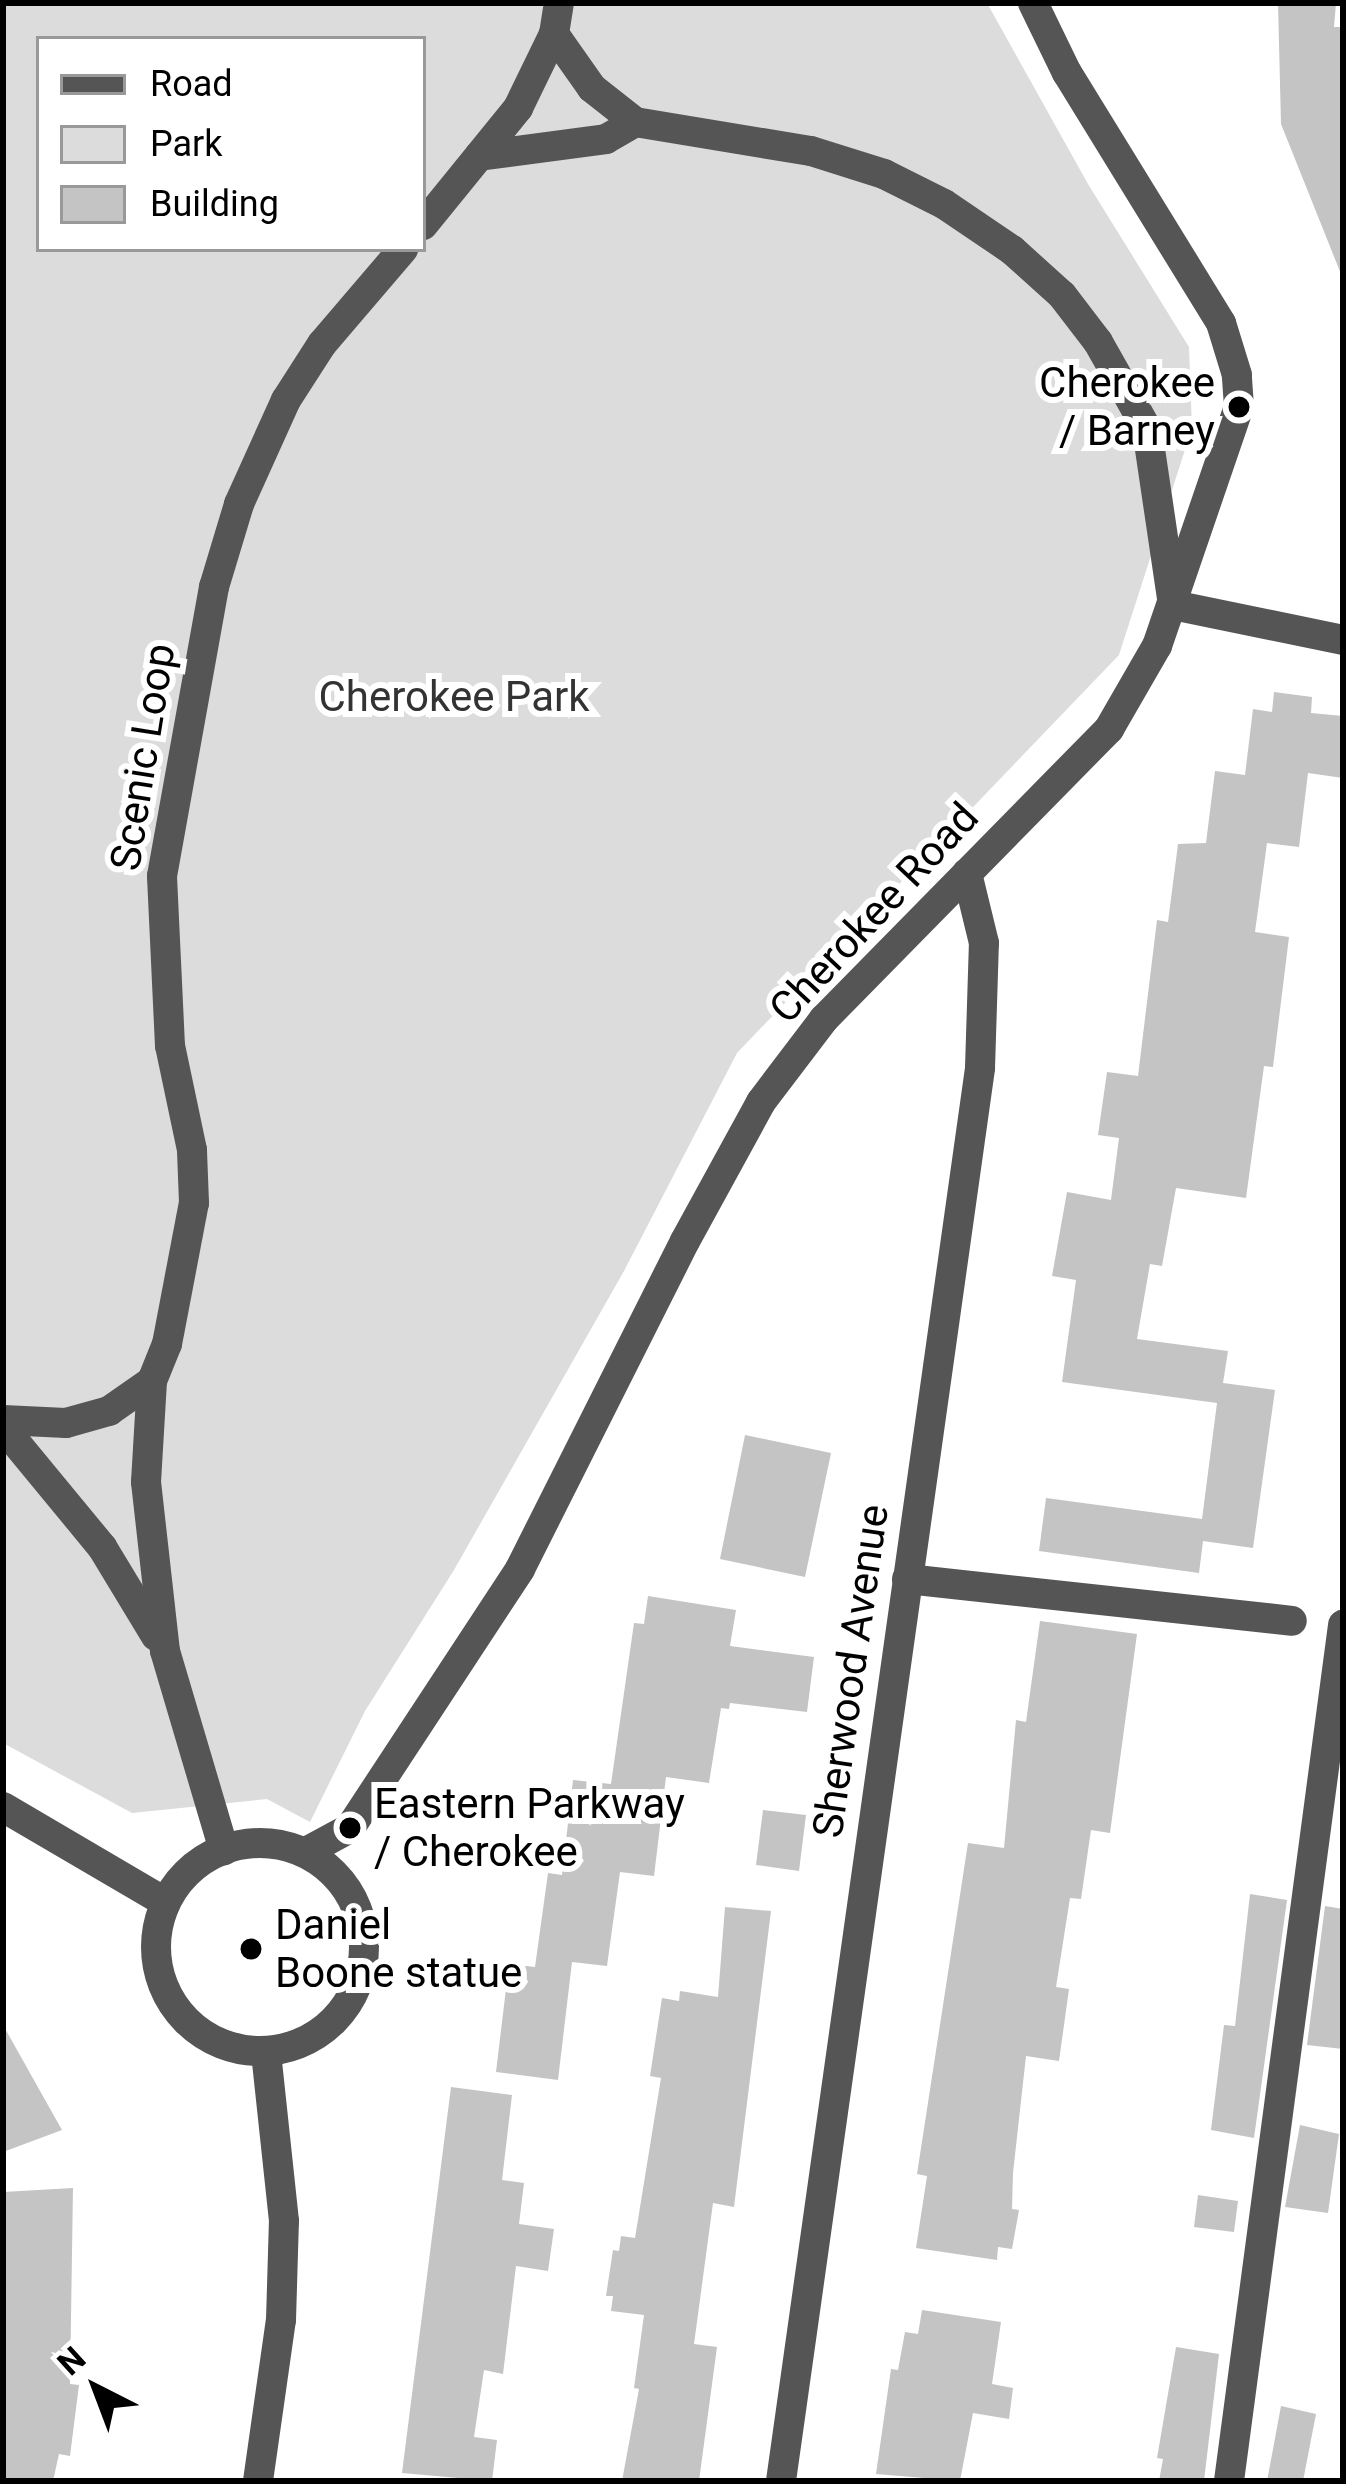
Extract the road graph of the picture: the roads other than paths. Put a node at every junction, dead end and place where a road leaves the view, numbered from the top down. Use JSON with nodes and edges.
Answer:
{"nodes":[{"id":1,"x":1033,"y":3,"type":"edge"},
{"id":2,"x":556,"y":18,"type":"edge"},
{"id":3,"x":635,"y":122,"type":"junction"},
{"id":4,"x":479,"y":156,"type":"junction"},
{"id":5,"x":426,"y":221,"type":"edge"},
{"id":6,"x":401,"y":252,"type":"edge"},
{"id":7,"x":1173,"y":605,"type":"junction"},
{"id":8,"x":1343,"y":640,"type":"edge"},
{"id":9,"x":967,"y":873,"type":"junction"},
{"id":10,"x":152,"y":1381,"type":"junction"},
{"id":11,"x":3,"y":1423,"type":"edge"},
{"id":12,"x":907,"y":1579,"type":"junction"},
{"id":13,"x":1292,"y":1621,"type":"dead end"},
{"id":14,"x":1343,"y":1625,"type":"edge"},
{"id":15,"x":165,"y":1651,"type":"junction"},
{"id":16,"x":3,"y":1807,"type":"edge"},
{"id":17,"x":224,"y":1850,"type":"junction"},
{"id":18,"x":306,"y":1852,"type":"junction"},
{"id":19,"x":165,"y":1902,"type":"junction"},
{"id":20,"x":266,"y":2052,"type":"junction"},
{"id":21,"x":258,"y":2481,"type":"edge"},
{"id":22,"x":781,"y":2481,"type":"edge"},
{"id":23,"x":1228,"y":2481,"type":"edge"}],
"edges":[{"from":1,"to":7,"type":"street","name":"Cherokee Road"},
{"from":2,"to":3,"type":"street"},
{"from":2,"to":4,"type":"street"},
{"from":3,"to":4,"type":"street"},
{"from":3,"to":7,"type":"street"},
{"from":4,"to":5,"type":"street"},
{"from":6,"to":10,"type":"street","name":"Scenic Loop"},
{"from":7,"to":8,"type":"street"},
{"from":7,"to":9,"type":"street","name":"Cherokee Road"},
{"from":9,"to":12,"type":"street","name":"Sherwood Avenue"},
{"from":9,"to":18,"type":"street","name":"Cherokee Road"},
{"from":10,"to":11,"type":"street"},
{"from":10,"to":15,"type":"street","name":"Scenic Loop"},
{"from":11,"to":15,"type":"street"},
{"from":12,"to":13,"type":"street"},
{"from":12,"to":22,"type":"street","name":"Sherwood Avenue"},
{"from":14,"to":23,"type":"street"},
{"from":15,"to":17,"type":"street"},
{"from":16,"to":19,"type":"street"},
{"from":17,"to":18,"type":"street"},
{"from":17,"to":19,"type":"street"},
{"from":18,"to":20,"type":"street"},
{"from":19,"to":20,"type":"street"},
{"from":20,"to":21,"type":"street"}]}
